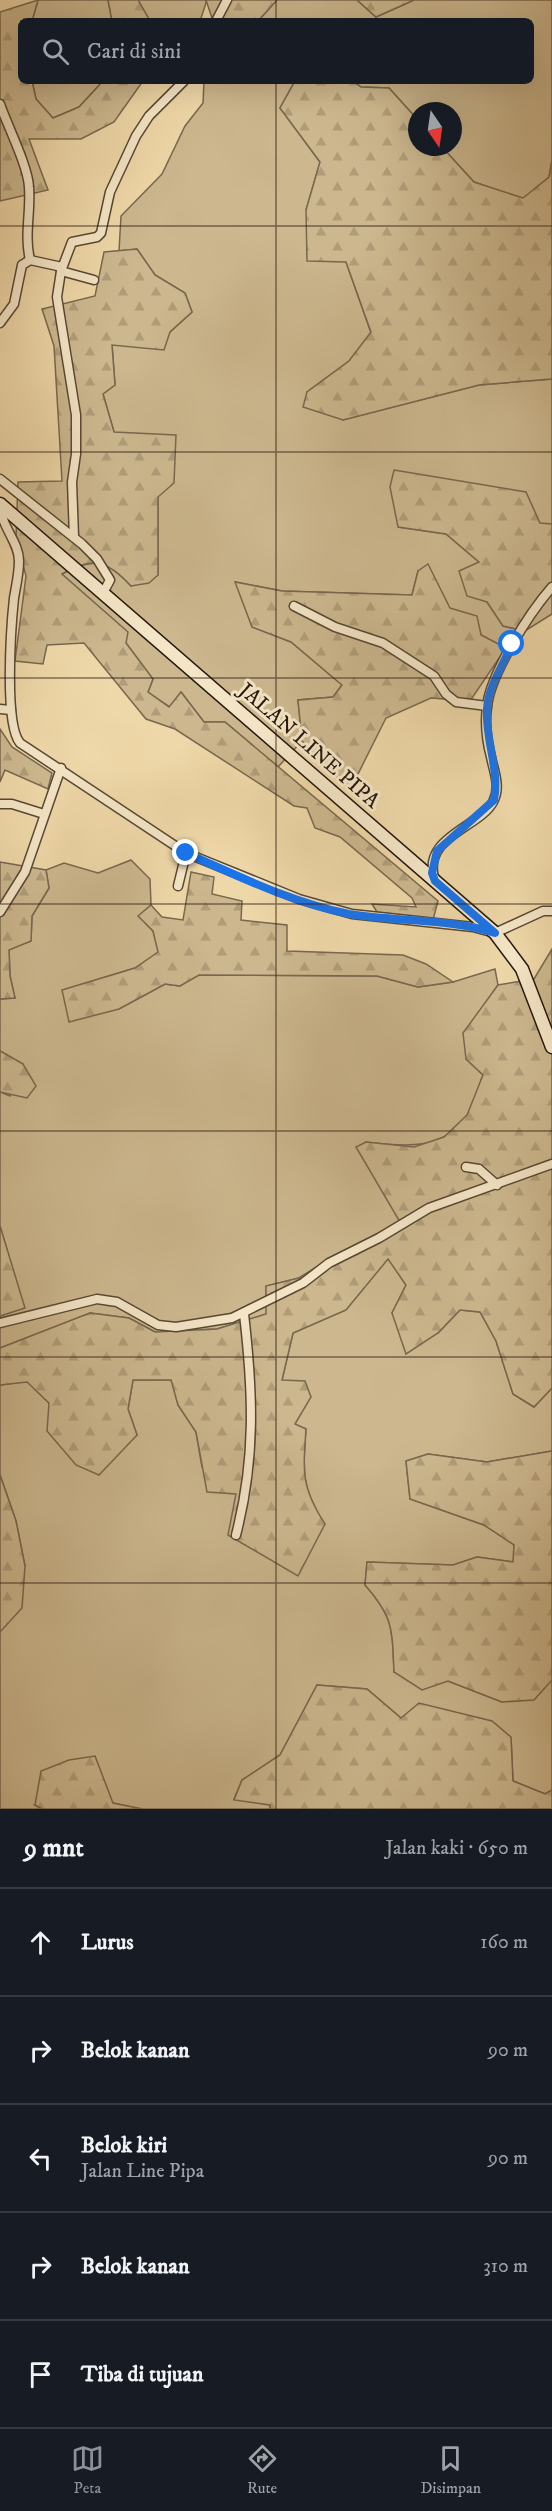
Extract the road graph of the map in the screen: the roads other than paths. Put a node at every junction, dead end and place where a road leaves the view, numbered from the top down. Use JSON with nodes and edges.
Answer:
{"nodes":[{"id":1,"x":227,"y":0,"type":"edge"},
{"id":2,"x":218,"y":18,"type":"edge"},
{"id":3,"x":181,"y":84,"type":"edge"},
{"id":4,"x":0,"y":104,"type":"edge"},
{"id":5,"x":30,"y":260,"type":"junction"},
{"id":6,"x":61,"y":269,"type":"junction"},
{"id":7,"x":94,"y":280,"type":"dead end"},
{"id":8,"x":0,"y":323,"type":"edge"},
{"id":9,"x":0,"y":479,"type":"edge"},
{"id":10,"x":1,"y":504,"type":"edge"},
{"id":11,"x":74,"y":537,"type":"junction"},
{"id":12,"x":552,"y":586,"type":"edge"},
{"id":13,"x":103,"y":593,"type":"junction"},
{"id":14,"x":294,"y":606,"type":"dead end"},
{"id":15,"x":487,"y":706,"type":"junction"},
{"id":16,"x":0,"y":709,"type":"edge"},
{"id":17,"x":11,"y":710,"type":"junction"},
{"id":18,"x":61,"y":768,"type":"junction"},
{"id":19,"x":0,"y":804,"type":"edge"},
{"id":20,"x":44,"y":814,"type":"junction"},
{"id":21,"x":186,"y":853,"type":"junction"},
{"id":22,"x":435,"y":881,"type":"junction"},
{"id":23,"x":178,"y":886,"type":"dead end"},
{"id":24,"x":552,"y":911,"type":"edge"},
{"id":25,"x":0,"y":912,"type":"edge"},
{"id":26,"x":495,"y":933,"type":"junction"},
{"id":27,"x":552,"y":1047,"type":"edge"},
{"id":28,"x":552,"y":1164,"type":"edge"},
{"id":29,"x":466,"y":1167,"type":"dead end"},
{"id":30,"x":497,"y":1185,"type":"junction"},
{"id":31,"x":244,"y":1314,"type":"junction"},
{"id":32,"x":0,"y":1323,"type":"edge"},
{"id":33,"x":236,"y":1535,"type":"dead end"}],
"edges":[{"from":1,"to":2,"type":"street"},
{"from":3,"to":6,"type":"street"},
{"from":4,"to":5,"type":"street"},
{"from":5,"to":6,"type":"street"},
{"from":5,"to":8,"type":"street"},
{"from":6,"to":7,"type":"street"},
{"from":6,"to":11,"type":"street"},
{"from":9,"to":11,"type":"street"},
{"from":10,"to":13,"type":"main road","name":"JALAN LINE PIPA"},
{"from":10,"to":17,"type":"street"},
{"from":11,"to":13,"type":"street"},
{"from":12,"to":15,"type":"street"},
{"from":13,"to":22,"type":"main road","name":"JALAN LINE PIPA"},
{"from":14,"to":15,"type":"street"},
{"from":15,"to":22,"type":"street"},
{"from":16,"to":17,"type":"street"},
{"from":17,"to":18,"type":"street"},
{"from":18,"to":20,"type":"street"},
{"from":18,"to":21,"type":"street"},
{"from":19,"to":20,"type":"street"},
{"from":20,"to":25,"type":"street"},
{"from":21,"to":23,"type":"street"},
{"from":21,"to":26,"type":"street"},
{"from":22,"to":26,"type":"main road","name":"JALAN LINE PIPA"},
{"from":24,"to":26,"type":"street"},
{"from":26,"to":27,"type":"main road","name":"JALAN LINE PIPA"},
{"from":28,"to":30,"type":"street"},
{"from":29,"to":30,"type":"street"},
{"from":30,"to":31,"type":"street"},
{"from":31,"to":32,"type":"street"},
{"from":31,"to":33,"type":"street"}]}
